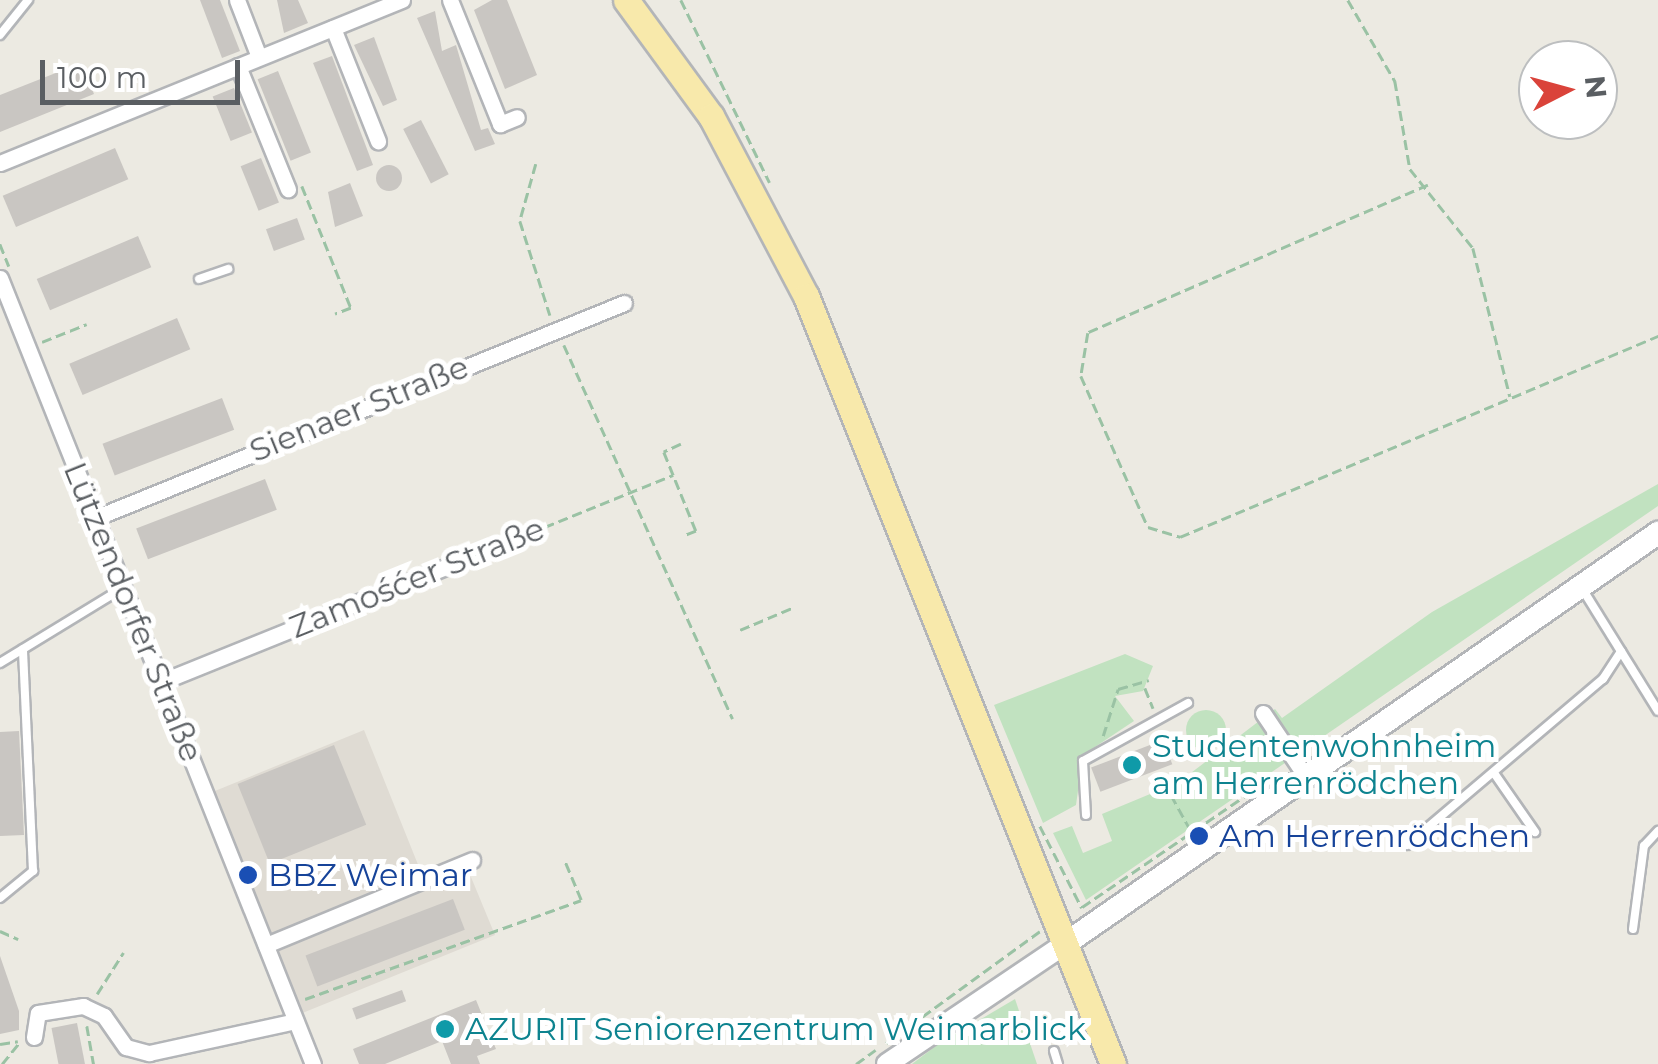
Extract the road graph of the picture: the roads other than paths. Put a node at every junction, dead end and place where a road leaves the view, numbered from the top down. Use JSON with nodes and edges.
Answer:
{"nodes":[{"id":1,"x":28,"y":0,"type":"edge"},
{"id":2,"x":237,"y":0,"type":"edge"},
{"id":3,"x":402,"y":0,"type":"edge"},
{"id":4,"x":450,"y":0,"type":"edge"},
{"id":5,"x":626,"y":0,"type":"edge"},
{"id":6,"x":376,"y":5,"type":"edge"},
{"id":7,"x":333,"y":28,"type":"junction"},
{"id":8,"x":0,"y":35,"type":"edge"},
{"id":9,"x":260,"y":57,"type":"junction"},
{"id":10,"x":238,"y":66,"type":"junction"},
{"id":11,"x":517,"y":117,"type":"dead end"},
{"id":12,"x":378,"y":141,"type":"dead end"},
{"id":13,"x":0,"y":163,"type":"edge"},
{"id":14,"x":288,"y":190,"type":"road end"},
{"id":15,"x":228,"y":269,"type":"dead end"},
{"id":16,"x":0,"y":278,"type":"edge"},
{"id":17,"x":199,"y":280,"type":"dead end"},
{"id":18,"x":624,"y":302,"type":"dead end"},
{"id":19,"x":95,"y":518,"type":"junction"},
{"id":20,"x":1658,"y":533,"type":"edge"},
{"id":21,"x":448,"y":566,"type":"road end"},
{"id":22,"x":1580,"y":586,"type":"junction"},
{"id":23,"x":123,"y":588,"type":"junction"},
{"id":24,"x":22,"y":649,"type":"junction"},
{"id":25,"x":1621,"y":651,"type":"junction"},
{"id":26,"x":0,"y":663,"type":"edge"},
{"id":27,"x":161,"y":682,"type":"junction"},
{"id":28,"x":1188,"y":703,"type":"dead end"},
{"id":29,"x":1658,"y":711,"type":"edge"},
{"id":30,"x":1263,"y":713,"type":"dead end"},
{"id":31,"x":1494,"y":773,"type":"junction"},
{"id":32,"x":1306,"y":776,"type":"junction"},
{"id":33,"x":1086,"y":814,"type":"dead end"},
{"id":34,"x":1658,"y":831,"type":"edge"},
{"id":35,"x":1536,"y":832,"type":"dead end"},
{"id":36,"x":1407,"y":844,"type":"dead end"},
{"id":37,"x":472,"y":860,"type":"dead end"},
{"id":38,"x":0,"y":898,"type":"edge"},
{"id":39,"x":1633,"y":929,"type":"dead end"},
{"id":40,"x":1065,"y":944,"type":"junction"},
{"id":41,"x":266,"y":945,"type":"junction"},
{"id":42,"x":296,"y":1022,"type":"junction"},
{"id":43,"x":28,"y":1039,"type":"road end"},
{"id":44,"x":1054,"y":1051,"type":"dead end"},
{"id":45,"x":313,"y":1064,"type":"edge"},
{"id":46,"x":887,"y":1064,"type":"edge"},
{"id":47,"x":1058,"y":1064,"type":"edge"},
{"id":48,"x":1113,"y":1064,"type":"edge"}],
"edges":[{"from":1,"to":8,"type":"lane"},
{"from":2,"to":9,"type":"street"},
{"from":3,"to":6,"type":"street"},
{"from":4,"to":11,"type":"street"},
{"from":5,"to":40,"type":"main road"},
{"from":6,"to":7,"type":"street"},
{"from":7,"to":9,"type":"street"},
{"from":7,"to":12,"type":"street"},
{"from":9,"to":10,"type":"street"},
{"from":10,"to":13,"type":"street"},
{"from":10,"to":14,"type":"street"},
{"from":15,"to":17,"type":"lane"},
{"from":16,"to":19,"type":"street","name":"Lützendorfer Straße"},
{"from":18,"to":19,"type":"street","name":"Sienaer Straße"},
{"from":19,"to":23,"type":"street","name":"Lützendorfer Straße"},
{"from":20,"to":22,"type":"main road"},
{"from":21,"to":27,"type":"street","name":"Zamośćer Straße"},
{"from":22,"to":25,"type":"lane"},
{"from":22,"to":32,"type":"main road"},
{"from":23,"to":24,"type":"lane"},
{"from":23,"to":27,"type":"street","name":"Lützendorfer Straße"},
{"from":24,"to":26,"type":"lane"},
{"from":24,"to":38,"type":"lane"},
{"from":25,"to":29,"type":"lane"},
{"from":25,"to":31,"type":"lane"},
{"from":27,"to":41,"type":"street","name":"Lützendorfer Straße"},
{"from":28,"to":33,"type":"lane"},
{"from":30,"to":32,"type":"street"},
{"from":31,"to":35,"type":"lane"},
{"from":31,"to":36,"type":"lane"},
{"from":32,"to":40,"type":"main road"},
{"from":34,"to":39,"type":"lane"},
{"from":37,"to":41,"type":"street"},
{"from":40,"to":46,"type":"street"},
{"from":40,"to":48,"type":"main road"},
{"from":41,"to":42,"type":"street","name":"Lützendorfer Straße"},
{"from":42,"to":43,"type":"street"},
{"from":42,"to":45,"type":"street","name":"Lützendorfer Straße"},
{"from":44,"to":47,"type":"lane"}]}
